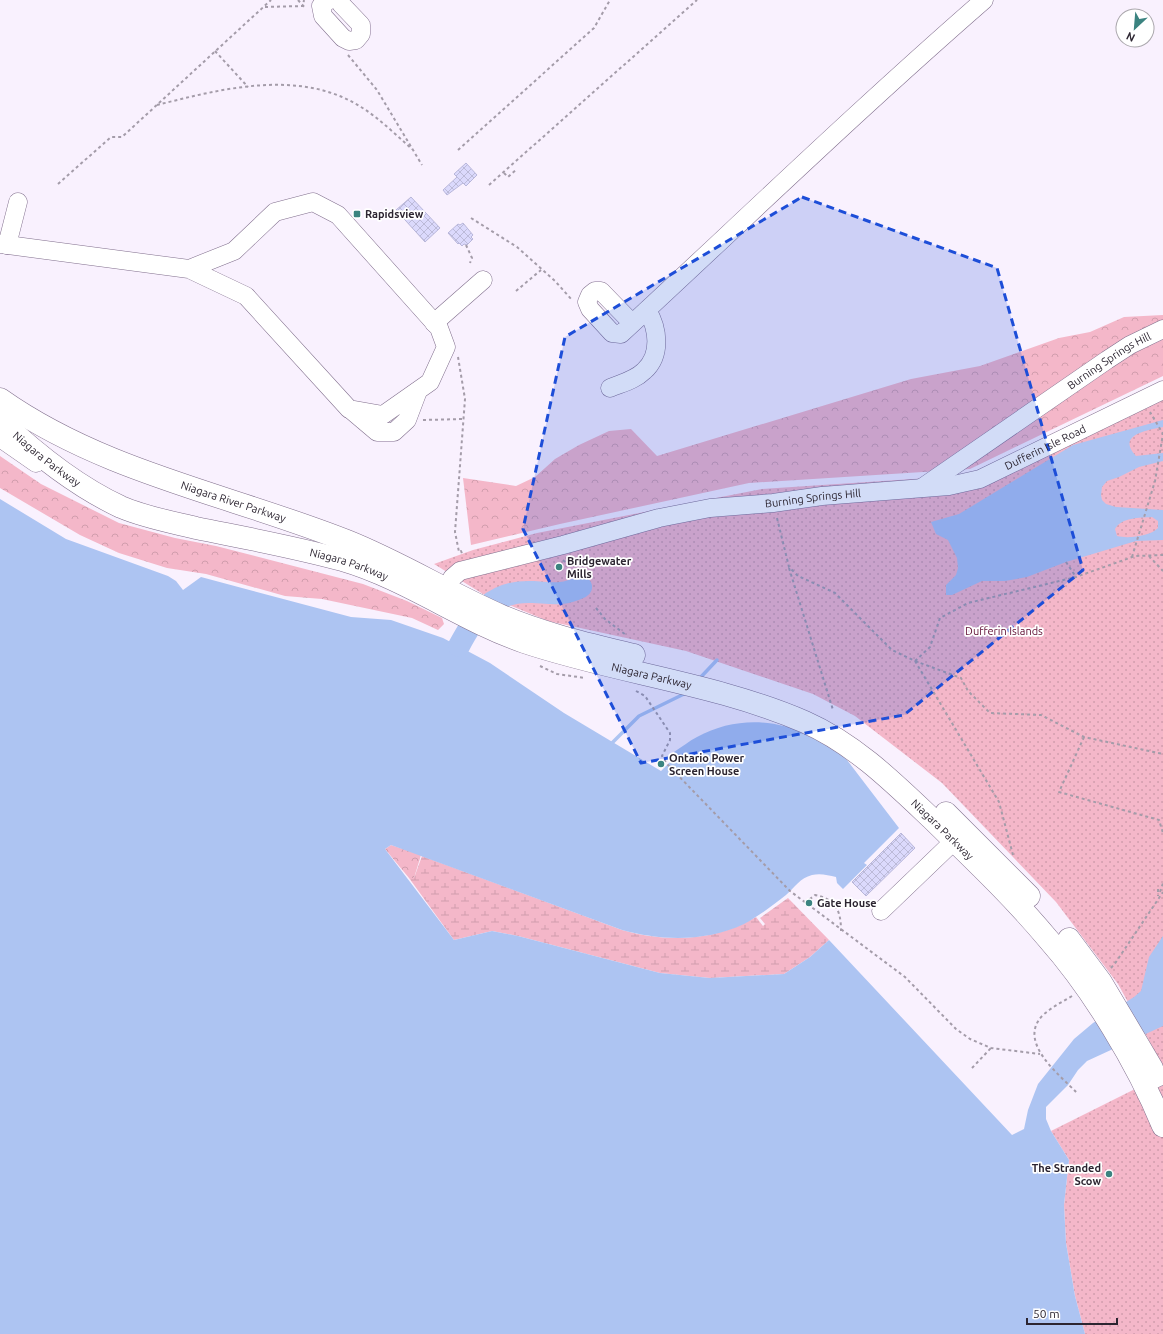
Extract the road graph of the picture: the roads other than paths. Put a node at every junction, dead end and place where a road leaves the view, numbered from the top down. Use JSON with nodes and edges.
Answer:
{"nodes":[{"id":1,"x":329,"y":0,"type":"edge"},
{"id":2,"x":340,"y":0,"type":"edge"},
{"id":3,"x":984,"y":0,"type":"edge"},
{"id":4,"x":18,"y":202,"type":"dead end"},
{"id":5,"x":4,"y":244,"type":"edge"},
{"id":6,"x":189,"y":269,"type":"junction"},
{"id":7,"x":483,"y":280,"type":"dead end"},
{"id":8,"x":647,"y":310,"type":"junction"},
{"id":9,"x":434,"y":323,"type":"junction"},
{"id":10,"x":632,"y":323,"type":"dead end"},
{"id":11,"x":1163,"y":329,"type":"edge"},
{"id":12,"x":610,"y":388,"type":"dead end"},
{"id":13,"x":1163,"y":390,"type":"edge"},
{"id":14,"x":418,"y":391,"type":"junction"},
{"id":15,"x":0,"y":399,"type":"edge"},
{"id":16,"x":349,"y":409,"type":"junction"},
{"id":17,"x":0,"y":420,"type":"edge"},
{"id":18,"x":0,"y":438,"type":"edge"},
{"id":19,"x":923,"y":488,"type":"junction"},
{"id":20,"x":122,"y":507,"type":"junction"},
{"id":21,"x":452,"y":600,"type":"junction"},
{"id":22,"x":711,"y":683,"type":"junction"},
{"id":23,"x":954,"y":841,"type":"junction"},
{"id":24,"x":881,"y":911,"type":"dead end"},
{"id":25,"x":1106,"y":1003,"type":"junction"},
{"id":26,"x":1157,"y":1081,"type":"edge"},
{"id":27,"x":1163,"y":1126,"type":"edge"}],
"edges":[{"from":1,"to":2,"type":"street"},
{"from":3,"to":8,"type":"street"},
{"from":4,"to":5,"type":"street"},
{"from":5,"to":6,"type":"street"},
{"from":6,"to":9,"type":"street"},
{"from":6,"to":16,"type":"street"},
{"from":7,"to":9,"type":"street"},
{"from":8,"to":10,"type":"street"},
{"from":8,"to":12,"type":"street"},
{"from":9,"to":14,"type":"street"},
{"from":11,"to":19,"type":"street","name":"Burning Springs Hill"},
{"from":13,"to":19,"type":"street","name":"Dufferin Isle Road"},
{"from":14,"to":16,"type":"street"},
{"from":14,"to":16,"type":"street"},
{"from":15,"to":21,"type":"main road","name":"Niagara River Parkway"},
{"from":17,"to":20,"type":"main road","name":"Niagara Parkway"},
{"from":18,"to":20,"type":"street"},
{"from":19,"to":21,"type":"street","name":"Burning Springs Hill"},
{"from":20,"to":21,"type":"main road","name":"Niagara Parkway"},
{"from":21,"to":22,"type":"main road","name":"Niagara Parkway"},
{"from":22,"to":23,"type":"main road","name":"Niagara Parkway"},
{"from":22,"to":25,"type":"main road","name":"Niagara Parkway"},
{"from":23,"to":24,"type":"street"},
{"from":23,"to":25,"type":"main road","name":"Niagara Parkway"},
{"from":25,"to":26,"type":"main road","name":"Niagara Parkway"},
{"from":26,"to":27,"type":"main road","name":"Niagara Parkway"}]}
